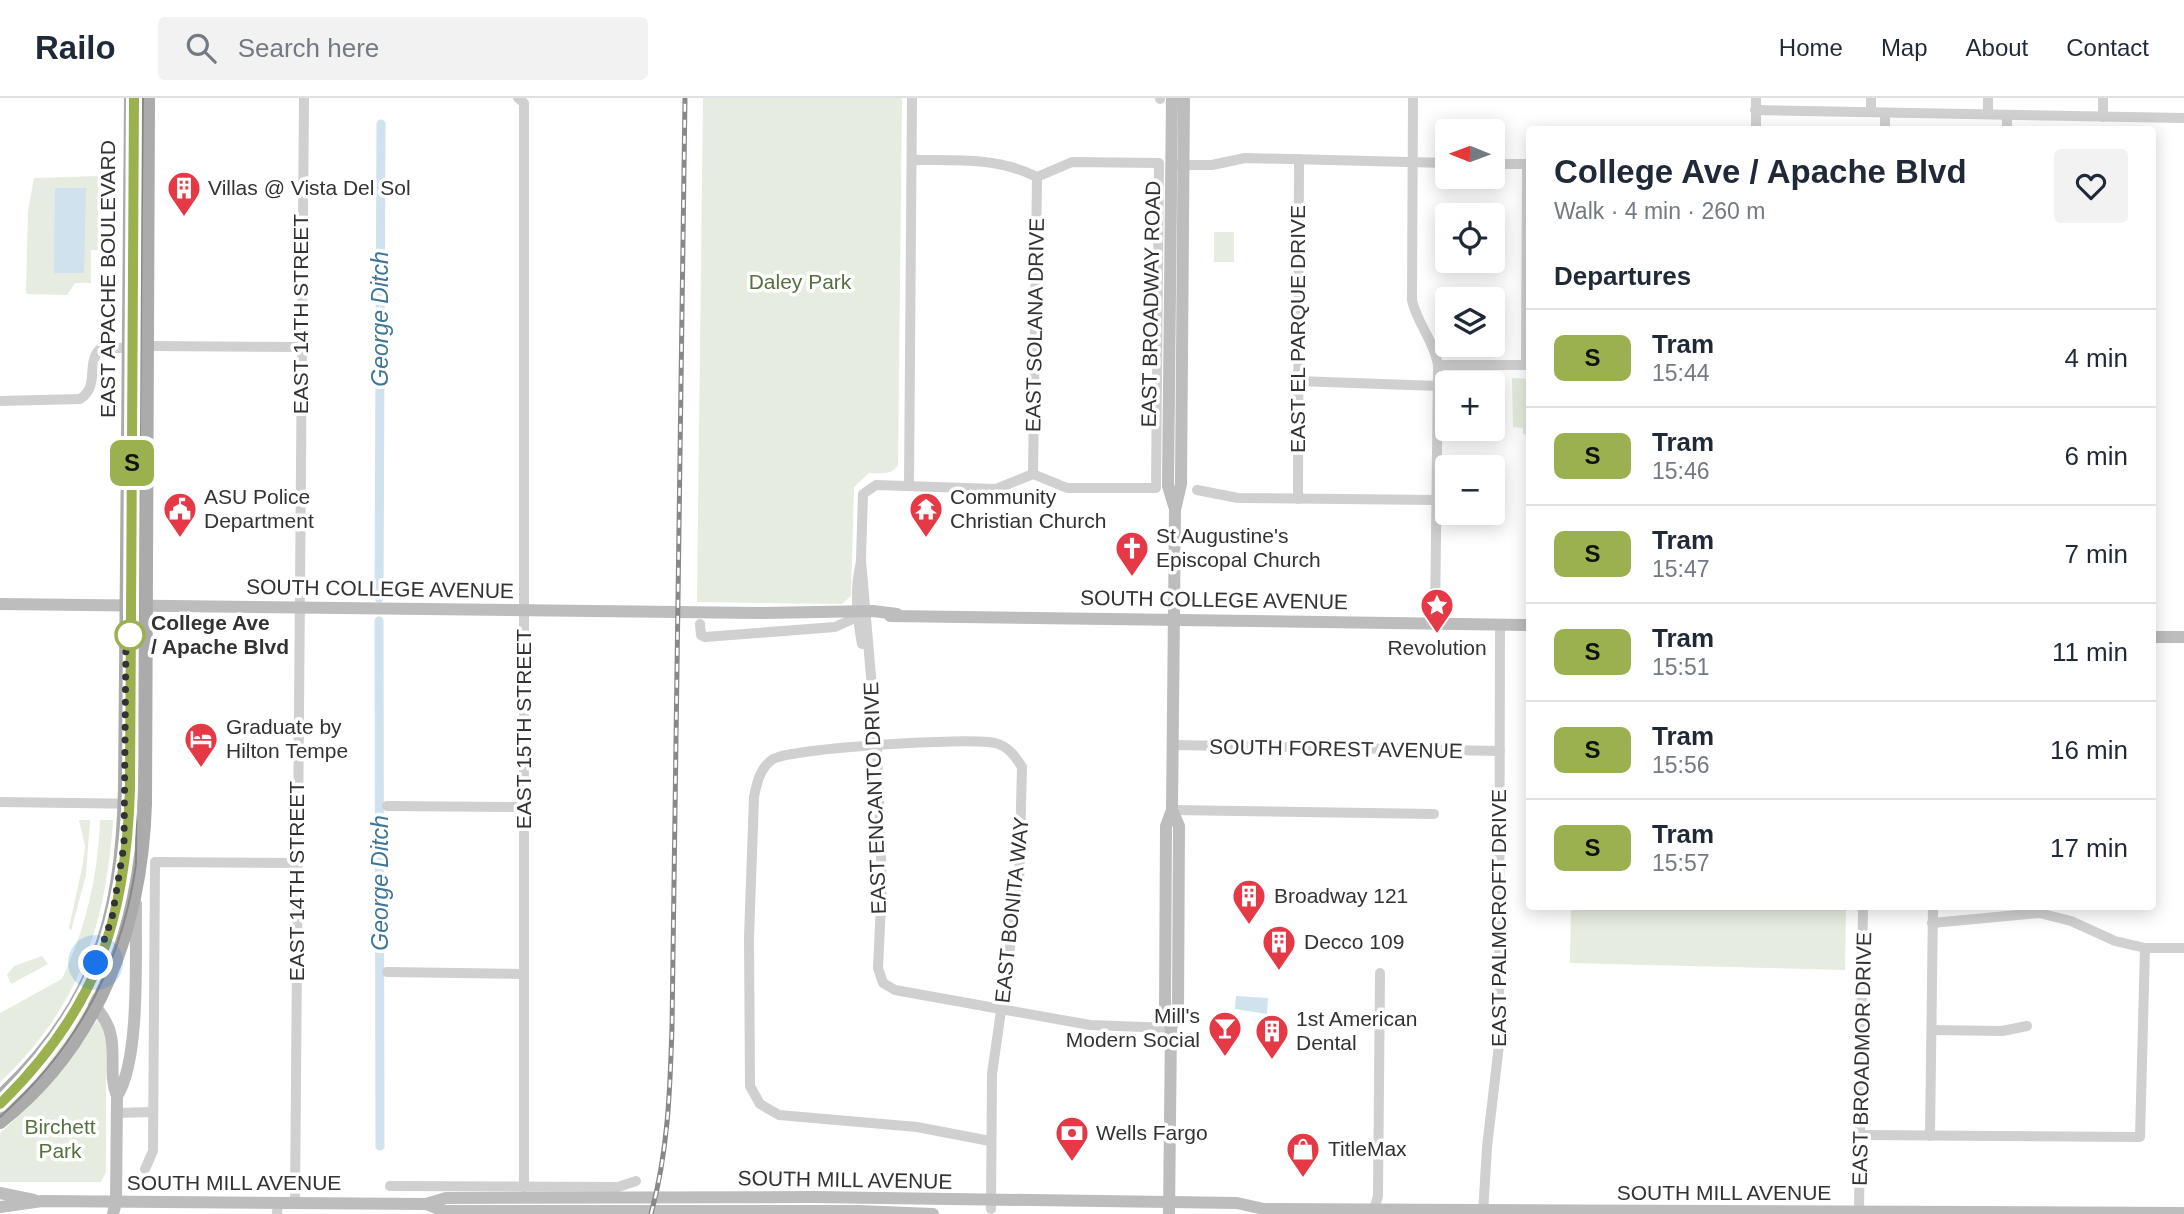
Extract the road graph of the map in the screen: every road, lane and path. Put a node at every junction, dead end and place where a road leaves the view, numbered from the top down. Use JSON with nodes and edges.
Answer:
{"nodes":[{"id":1,"x":131,"y":98,"type":"edge"},
{"id":2,"x":148,"y":98,"type":"edge"},
{"id":3,"x":304,"y":98,"type":"edge"},
{"id":4,"x":912,"y":98,"type":"edge"},
{"id":5,"x":1172,"y":98,"type":"edge"},
{"id":6,"x":1185,"y":98,"type":"edge"},
{"id":7,"x":1413,"y":98,"type":"edge"},
{"id":8,"x":1756,"y":98,"type":"edge"},
{"id":9,"x":1871,"y":98,"type":"edge"},
{"id":10,"x":1988,"y":98,"type":"edge"},
{"id":11,"x":2103,"y":98,"type":"edge"},
{"id":12,"x":521,"y":100,"type":"edge"},
{"id":13,"x":1755,"y":110,"type":"junction"},
{"id":14,"x":1871,"y":112,"type":"junction"},
{"id":15,"x":1885,"y":113,"type":"junction"},
{"id":16,"x":1988,"y":114,"type":"junction"},
{"id":17,"x":2007,"y":115,"type":"junction"},
{"id":18,"x":2103,"y":117,"type":"junction"},
{"id":19,"x":2184,"y":118,"type":"edge"},
{"id":20,"x":1756,"y":126,"type":"edge"},
{"id":21,"x":1885,"y":126,"type":"edge"},
{"id":22,"x":2007,"y":126,"type":"edge"},
{"id":23,"x":1299,"y":159,"type":"junction"},
{"id":24,"x":912,"y":160,"type":"junction"},
{"id":25,"x":1413,"y":162,"type":"junction"},
{"id":26,"x":1435,"y":163,"type":"edge"},
{"id":27,"x":1171,"y":164,"type":"junction"},
{"id":28,"x":1505,"y":164,"type":"edge"},
{"id":29,"x":1526,"y":164,"type":"edge"},
{"id":30,"x":1037,"y":177,"type":"junction"},
{"id":31,"x":130,"y":276,"type":"junction"},
{"id":32,"x":146,"y":346,"type":"junction"},
{"id":33,"x":129,"y":347,"type":"junction"},
{"id":34,"x":301,"y":347,"type":"junction"},
{"id":35,"x":1438,"y":365,"type":"junction"},
{"id":36,"x":1526,"y":365,"type":"edge"},
{"id":37,"x":1438,"y":371,"type":"edge"},
{"id":38,"x":1297,"y":381,"type":"junction"},
{"id":39,"x":1435,"y":386,"type":"edge"},
{"id":40,"x":0,"y":401,"type":"edge"},
{"id":41,"x":145,"y":458,"type":"junction"},
{"id":42,"x":1033,"y":474,"type":"junction"},
{"id":43,"x":909,"y":485,"type":"junction"},
{"id":44,"x":1197,"y":490,"type":"dead end"},
{"id":45,"x":1298,"y":499,"type":"junction"},
{"id":46,"x":1435,"y":500,"type":"edge"},
{"id":47,"x":1436,"y":525,"type":"edge"},
{"id":48,"x":0,"y":604,"type":"edge"},
{"id":49,"x":127,"y":606,"type":"junction"},
{"id":50,"x":146,"y":606,"type":"junction"},
{"id":51,"x":299,"y":606,"type":"junction"},
{"id":52,"x":524,"y":610,"type":"junction"},
{"id":53,"x":861,"y":614,"type":"junction"},
{"id":54,"x":1174,"y":618,"type":"junction"},
{"id":55,"x":1435,"y":623,"type":"junction"},
{"id":56,"x":700,"y":624,"type":"dead end"},
{"id":57,"x":1500,"y":625,"type":"junction"},
{"id":58,"x":1526,"y":625,"type":"edge"},
{"id":59,"x":2156,"y":637,"type":"edge"},
{"id":60,"x":2184,"y":637,"type":"edge"},
{"id":61,"x":1173,"y":745,"type":"junction"},
{"id":62,"x":877,"y":746,"type":"junction"},
{"id":63,"x":1500,"y":751,"type":"junction"},
{"id":64,"x":0,"y":802,"type":"edge"},
{"id":65,"x":125,"y":804,"type":"junction"},
{"id":66,"x":145,"y":804,"type":"junction"},
{"id":67,"x":387,"y":806,"type":"dead end"},
{"id":68,"x":524,"y":807,"type":"junction"},
{"id":69,"x":1172,"y":810,"type":"junction"},
{"id":70,"x":1434,"y":814,"type":"dead end"},
{"id":71,"x":297,"y":863,"type":"junction"},
{"id":72,"x":137,"y":896,"type":"junction"},
{"id":73,"x":1863,"y":910,"type":"edge"},
{"id":74,"x":1933,"y":910,"type":"edge"},
{"id":75,"x":2040,"y":910,"type":"edge"},
{"id":76,"x":1932,"y":923,"type":"junction"},
{"id":77,"x":2145,"y":948,"type":"junction"},
{"id":78,"x":2184,"y":948,"type":"edge"},
{"id":79,"x":387,"y":972,"type":"dead end"},
{"id":80,"x":1380,"y":973,"type":"dead end"},
{"id":81,"x":523,"y":974,"type":"junction"},
{"id":82,"x":85,"y":988,"type":"junction"},
{"id":83,"x":95,"y":1007,"type":"junction"},
{"id":84,"x":1002,"y":1009,"type":"junction"},
{"id":85,"x":2027,"y":1026,"type":"dead end"},
{"id":86,"x":1171,"y":1028,"type":"junction"},
{"id":87,"x":1932,"y":1030,"type":"junction"},
{"id":88,"x":0,"y":1097,"type":"edge"},
{"id":89,"x":117,"y":1097,"type":"junction"},
{"id":90,"x":153,"y":1112,"type":"junction"},
{"id":91,"x":116,"y":1113,"type":"junction"},
{"id":92,"x":0,"y":1122,"type":"edge"},
{"id":93,"x":1862,"y":1135,"type":"junction"},
{"id":94,"x":1930,"y":1136,"type":"junction"},
{"id":95,"x":990,"y":1141,"type":"junction"},
{"id":96,"x":145,"y":1169,"type":"dead end"},
{"id":97,"x":636,"y":1181,"type":"dead end"},
{"id":98,"x":390,"y":1186,"type":"dead end"},
{"id":99,"x":524,"y":1187,"type":"junction"},
{"id":100,"x":0,"y":1193,"type":"edge"},
{"id":101,"x":42,"y":1201,"type":"junction"},
{"id":102,"x":295,"y":1203,"type":"junction"},
{"id":103,"x":426,"y":1204,"type":"junction"},
{"id":104,"x":990,"y":1205,"type":"junction"},
{"id":105,"x":0,"y":1207,"type":"edge"},
{"id":106,"x":277,"y":1208,"type":"edge"},
{"id":107,"x":1170,"y":1208,"type":"edge"},
{"id":108,"x":1264,"y":1209,"type":"junction"},
{"id":109,"x":116,"y":1210,"type":"edge"},
{"id":110,"x":1373,"y":1212,"type":"edge"},
{"id":111,"x":1483,"y":1212,"type":"edge"},
{"id":112,"x":1562,"y":1212,"type":"edge"},
{"id":113,"x":1859,"y":1212,"type":"junction"},
{"id":114,"x":1943,"y":1213,"type":"edge"},
{"id":115,"x":2184,"y":1213,"type":"edge"},
{"id":116,"x":933,"y":1214,"type":"edge"},
{"id":117,"x":1247,"y":1214,"type":"edge"}],
"edges":[{"from":1,"to":31,"type":"main road","name":"EAST APACHE BOULEVARD"},
{"from":2,"to":32,"type":"main road","name":"EAST APACHE BOULEVARD"},
{"from":3,"to":34,"type":"street","name":"EAST 14TH STREET"},
{"from":4,"to":24,"type":"street"},
{"from":5,"to":27,"type":"main road","name":"EAST BROADWAY ROAD"},
{"from":6,"to":27,"type":"main road","name":"EAST BROADWAY ROAD"},
{"from":7,"to":25,"type":"street"},
{"from":8,"to":13,"type":"street"},
{"from":9,"to":14,"type":"street"},
{"from":10,"to":16,"type":"street"},
{"from":11,"to":18,"type":"street"},
{"from":12,"to":52,"type":"street","name":"EAST 15TH STREET"},
{"from":13,"to":14,"type":"street"},
{"from":13,"to":20,"type":"street"},
{"from":14,"to":15,"type":"street"},
{"from":15,"to":16,"type":"street"},
{"from":15,"to":21,"type":"street"},
{"from":16,"to":17,"type":"street"},
{"from":17,"to":18,"type":"street"},
{"from":17,"to":22,"type":"street"},
{"from":18,"to":19,"type":"street"},
{"from":23,"to":25,"type":"street"},
{"from":23,"to":27,"type":"street"},
{"from":23,"to":38,"type":"street","name":"EAST EL PARQUE DRIVE"},
{"from":24,"to":30,"type":"street"},
{"from":24,"to":43,"type":"street"},
{"from":25,"to":26,"type":"street"},
{"from":25,"to":35,"type":"street"},
{"from":27,"to":30,"type":"street"},
{"from":27,"to":42,"type":"street"},
{"from":27,"to":54,"type":"main road","name":"EAST BROADWAY ROAD"},
{"from":28,"to":29,"type":"street"},
{"from":30,"to":42,"type":"street","name":"EAST SOLANA DRIVE"},
{"from":31,"to":32,"type":"main road"},
{"from":31,"to":33,"type":"main road","name":"EAST APACHE BOULEVARD"},
{"from":32,"to":34,"type":"street"},
{"from":32,"to":41,"type":"main road","name":"EAST APACHE BOULEVARD"},
{"from":33,"to":40,"type":"street"},
{"from":33,"to":41,"type":"main road"},
{"from":33,"to":49,"type":"main road","name":"EAST APACHE BOULEVARD"},
{"from":34,"to":51,"type":"street","name":"EAST 14TH STREET"},
{"from":35,"to":36,"type":"street"},
{"from":35,"to":37,"type":"street"},
{"from":38,"to":39,"type":"street"},
{"from":38,"to":45,"type":"street","name":"EAST EL PARQUE DRIVE"},
{"from":41,"to":50,"type":"main road","name":"EAST APACHE BOULEVARD"},
{"from":42,"to":43,"type":"street"},
{"from":43,"to":53,"type":"street","name":"EAST ENCANTO DRIVE"},
{"from":44,"to":45,"type":"street"},
{"from":45,"to":46,"type":"street"},
{"from":47,"to":55,"type":"street"},
{"from":48,"to":49,"type":"main road","name":"SOUTH COLLEGE AVENUE"},
{"from":49,"to":50,"type":"main road","name":"SOUTH COLLEGE AVENUE"},
{"from":49,"to":65,"type":"main road","name":"EAST APACHE BOULEVARD"},
{"from":50,"to":51,"type":"main road","name":"SOUTH COLLEGE AVENUE"},
{"from":50,"to":66,"type":"main road","name":"EAST APACHE BOULEVARD"},
{"from":51,"to":52,"type":"main road","name":"SOUTH COLLEGE AVENUE"},
{"from":51,"to":71,"type":"street","name":"EAST 14TH STREET"},
{"from":52,"to":53,"type":"main road","name":"SOUTH COLLEGE AVENUE"},
{"from":52,"to":68,"type":"street","name":"EAST 15TH STREET"},
{"from":53,"to":54,"type":"main road","name":"SOUTH COLLEGE AVENUE"},
{"from":53,"to":56,"type":"street"},
{"from":53,"to":62,"type":"street","name":"EAST ENCANTO DRIVE"},
{"from":54,"to":55,"type":"main road","name":"SOUTH COLLEGE AVENUE"},
{"from":54,"to":61,"type":"main road","name":"EAST BROADWAY ROAD"},
{"from":55,"to":57,"type":"main road","name":"SOUTH COLLEGE AVENUE"},
{"from":57,"to":58,"type":"main road","name":"SOUTH COLLEGE AVENUE"},
{"from":57,"to":63,"type":"street","name":"EAST PALMCROFT DRIVE"},
{"from":59,"to":60,"type":"main road"},
{"from":61,"to":63,"type":"street","name":"SOUTH FOREST AVENUE"},
{"from":61,"to":69,"type":"main road","name":"EAST BROADWAY ROAD"},
{"from":62,"to":84,"type":"street","name":"EAST ENCANTO DRIVE"},
{"from":62,"to":84,"type":"street","name":"EAST BONITA WAY"},
{"from":62,"to":95,"type":"street","name":"EAST BONITA WAY"},
{"from":63,"to":111,"type":"street","name":"EAST PALMCROFT DRIVE"},
{"from":64,"to":65,"type":"street"},
{"from":65,"to":66,"type":"street"},
{"from":65,"to":82,"type":"main road","name":"EAST APACHE BOULEVARD"},
{"from":66,"to":72,"type":"main road","name":"EAST APACHE BOULEVARD"},
{"from":67,"to":68,"type":"street"},
{"from":68,"to":81,"type":"street","name":"EAST 15TH STREET"},
{"from":69,"to":70,"type":"street"},
{"from":69,"to":86,"type":"main road","name":"EAST BROADWAY ROAD"},
{"from":71,"to":90,"type":"street"},
{"from":71,"to":102,"type":"street","name":"EAST 14TH STREET"},
{"from":72,"to":83,"type":"main road","name":"EAST APACHE BOULEVARD"},
{"from":72,"to":89,"type":"main road"},
{"from":73,"to":93,"type":"street","name":"EAST BROADMOR DRIVE"},
{"from":74,"to":76,"type":"street"},
{"from":75,"to":76,"type":"street"},
{"from":75,"to":77,"type":"street"},
{"from":76,"to":87,"type":"street"},
{"from":77,"to":78,"type":"street"},
{"from":77,"to":94,"type":"street"},
{"from":79,"to":81,"type":"street"},
{"from":80,"to":110,"type":"street"},
{"from":81,"to":99,"type":"street","name":"EAST 15TH STREET"},
{"from":82,"to":83,"type":"main road"},
{"from":82,"to":88,"type":"main road","name":"EAST APACHE BOULEVARD"},
{"from":83,"to":89,"type":"main road"},
{"from":83,"to":92,"type":"main road","name":"EAST APACHE BOULEVARD"},
{"from":84,"to":86,"type":"street"},
{"from":84,"to":95,"type":"street","name":"EAST BONITA WAY"},
{"from":85,"to":87,"type":"street"},
{"from":86,"to":107,"type":"main road","name":"EAST BROADWAY ROAD"},
{"from":87,"to":94,"type":"street"},
{"from":89,"to":91,"type":"main road"},
{"from":90,"to":91,"type":"street"},
{"from":90,"to":96,"type":"street"},
{"from":91,"to":109,"type":"main road"},
{"from":93,"to":94,"type":"street"},
{"from":93,"to":113,"type":"street","name":"EAST BROADMOR DRIVE"},
{"from":95,"to":104,"type":"street","name":"EAST BONITA WAY"},
{"from":97,"to":99,"type":"street"},
{"from":98,"to":99,"type":"street"},
{"from":100,"to":101,"type":"main road","name":"SOUTH MILL AVENUE"},
{"from":101,"to":105,"type":"main road","name":"SOUTH MILL AVENUE"},
{"from":101,"to":109,"type":"main road","name":"SOUTH MILL AVENUE"},
{"from":102,"to":103,"type":"main road","name":"SOUTH MILL AVENUE"},
{"from":102,"to":106,"type":"main road","name":"SOUTH MILL AVENUE"},
{"from":103,"to":104,"type":"main road","name":"SOUTH MILL AVENUE"},
{"from":103,"to":116,"type":"main road","name":"SOUTH MILL AVENUE"},
{"from":104,"to":107,"type":"main road","name":"SOUTH MILL AVENUE"},
{"from":106,"to":109,"type":"main road","name":"SOUTH MILL AVENUE"},
{"from":107,"to":108,"type":"main road","name":"SOUTH MILL AVENUE"},
{"from":108,"to":110,"type":"main road","name":"SOUTH MILL AVENUE"},
{"from":108,"to":117,"type":"main road","name":"SOUTH MILL AVENUE"},
{"from":110,"to":111,"type":"main road","name":"SOUTH MILL AVENUE"},
{"from":111,"to":112,"type":"main road","name":"SOUTH MILL AVENUE"},
{"from":112,"to":113,"type":"main road","name":"SOUTH MILL AVENUE"},
{"from":113,"to":114,"type":"main road","name":"SOUTH MILL AVENUE"},
{"from":114,"to":115,"type":"main road","name":"SOUTH MILL AVENUE"}]}
